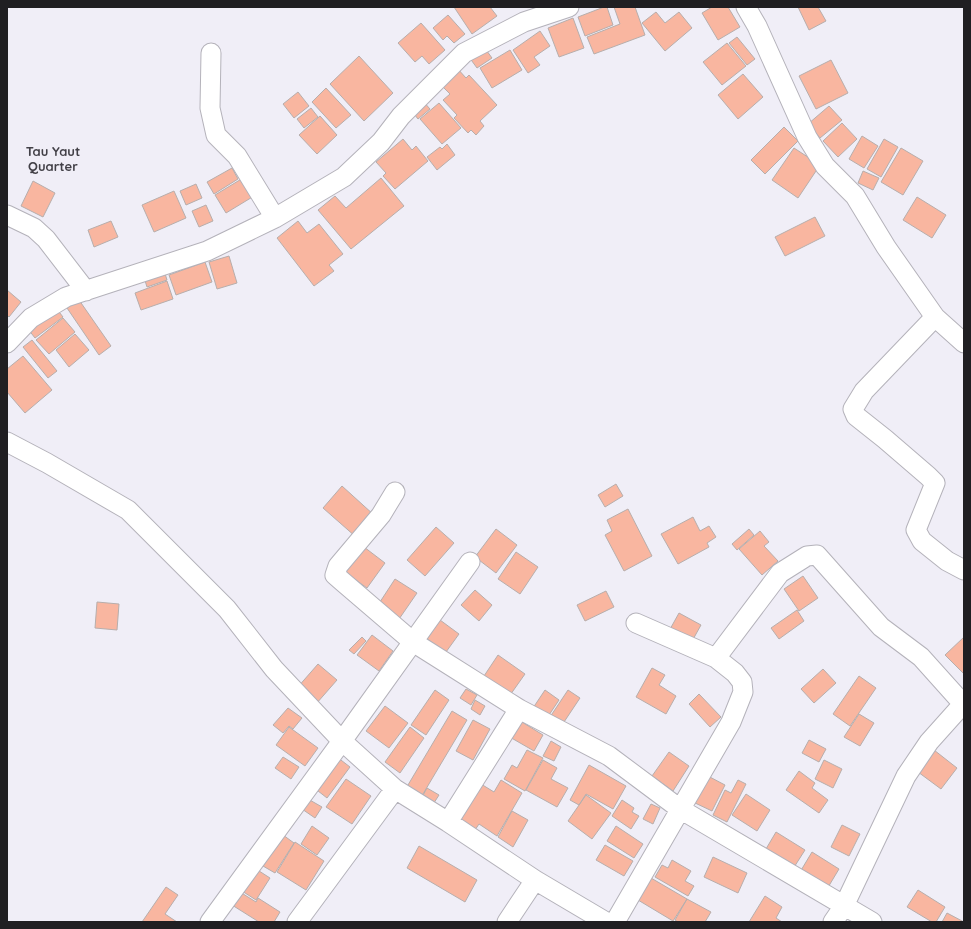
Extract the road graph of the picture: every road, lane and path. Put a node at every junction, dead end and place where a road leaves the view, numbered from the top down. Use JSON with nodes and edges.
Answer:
{"nodes":[{"id":1,"x":569,"y":7,"type":"edge"},
{"id":2,"x":746,"y":7,"type":"edge"},
{"id":3,"x":211,"y":53,"type":"dead end"},
{"id":4,"x":7,"y":215,"type":"edge"},
{"id":5,"x":276,"y":218,"type":"junction"},
{"id":6,"x":86,"y":291,"type":"junction"},
{"id":7,"x":935,"y":317,"type":"junction"},
{"id":8,"x":7,"y":343,"type":"edge"},
{"id":9,"x":964,"y":343,"type":"edge"},
{"id":10,"x":7,"y":442,"type":"edge"},
{"id":11,"x":395,"y":492,"type":"dead end"},
{"id":12,"x":470,"y":562,"type":"dead end"},
{"id":13,"x":964,"y":570,"type":"edge"},
{"id":14,"x":636,"y":623,"type":"dead end"},
{"id":15,"x":414,"y":642,"type":"junction"},
{"id":16,"x":716,"y":658,"type":"junction"},
{"id":17,"x":964,"y":705,"type":"edge"},
{"id":18,"x":519,"y":709,"type":"junction"},
{"id":19,"x":342,"y":741,"type":"junction"},
{"id":20,"x":395,"y":789,"type":"junction"},
{"id":21,"x":680,"y":809,"type":"junction"},
{"id":22,"x":448,"y":822,"type":"junction"},
{"id":23,"x":535,"y":880,"type":"junction"},
{"id":24,"x":844,"y":906,"type":"junction"},
{"id":25,"x":210,"y":922,"type":"edge"},
{"id":26,"x":297,"y":922,"type":"edge"},
{"id":27,"x":507,"y":922,"type":"edge"},
{"id":28,"x":606,"y":922,"type":"edge"},
{"id":29,"x":615,"y":922,"type":"edge"},
{"id":30,"x":833,"y":922,"type":"edge"},
{"id":31,"x":872,"y":922,"type":"edge"}],
"edges":[{"from":1,"to":5,"type":"street"},
{"from":2,"to":7,"type":"street"},
{"from":3,"to":5,"type":"street"},
{"from":4,"to":6,"type":"street"},
{"from":5,"to":6,"type":"street"},
{"from":6,"to":8,"type":"street"},
{"from":7,"to":9,"type":"street"},
{"from":7,"to":13,"type":"street"},
{"from":10,"to":19,"type":"street"},
{"from":11,"to":15,"type":"street"},
{"from":12,"to":15,"type":"street"},
{"from":14,"to":16,"type":"street"},
{"from":15,"to":18,"type":"street"},
{"from":15,"to":19,"type":"street"},
{"from":16,"to":17,"type":"street"},
{"from":16,"to":21,"type":"street"},
{"from":17,"to":24,"type":"street"},
{"from":18,"to":21,"type":"street"},
{"from":18,"to":22,"type":"street"},
{"from":19,"to":20,"type":"street"},
{"from":19,"to":25,"type":"street"},
{"from":20,"to":22,"type":"street"},
{"from":20,"to":26,"type":"street"},
{"from":21,"to":24,"type":"street"},
{"from":21,"to":29,"type":"street"},
{"from":22,"to":23,"type":"street"},
{"from":23,"to":27,"type":"street"},
{"from":23,"to":28,"type":"street"},
{"from":24,"to":30,"type":"street"},
{"from":24,"to":31,"type":"street"}]}
